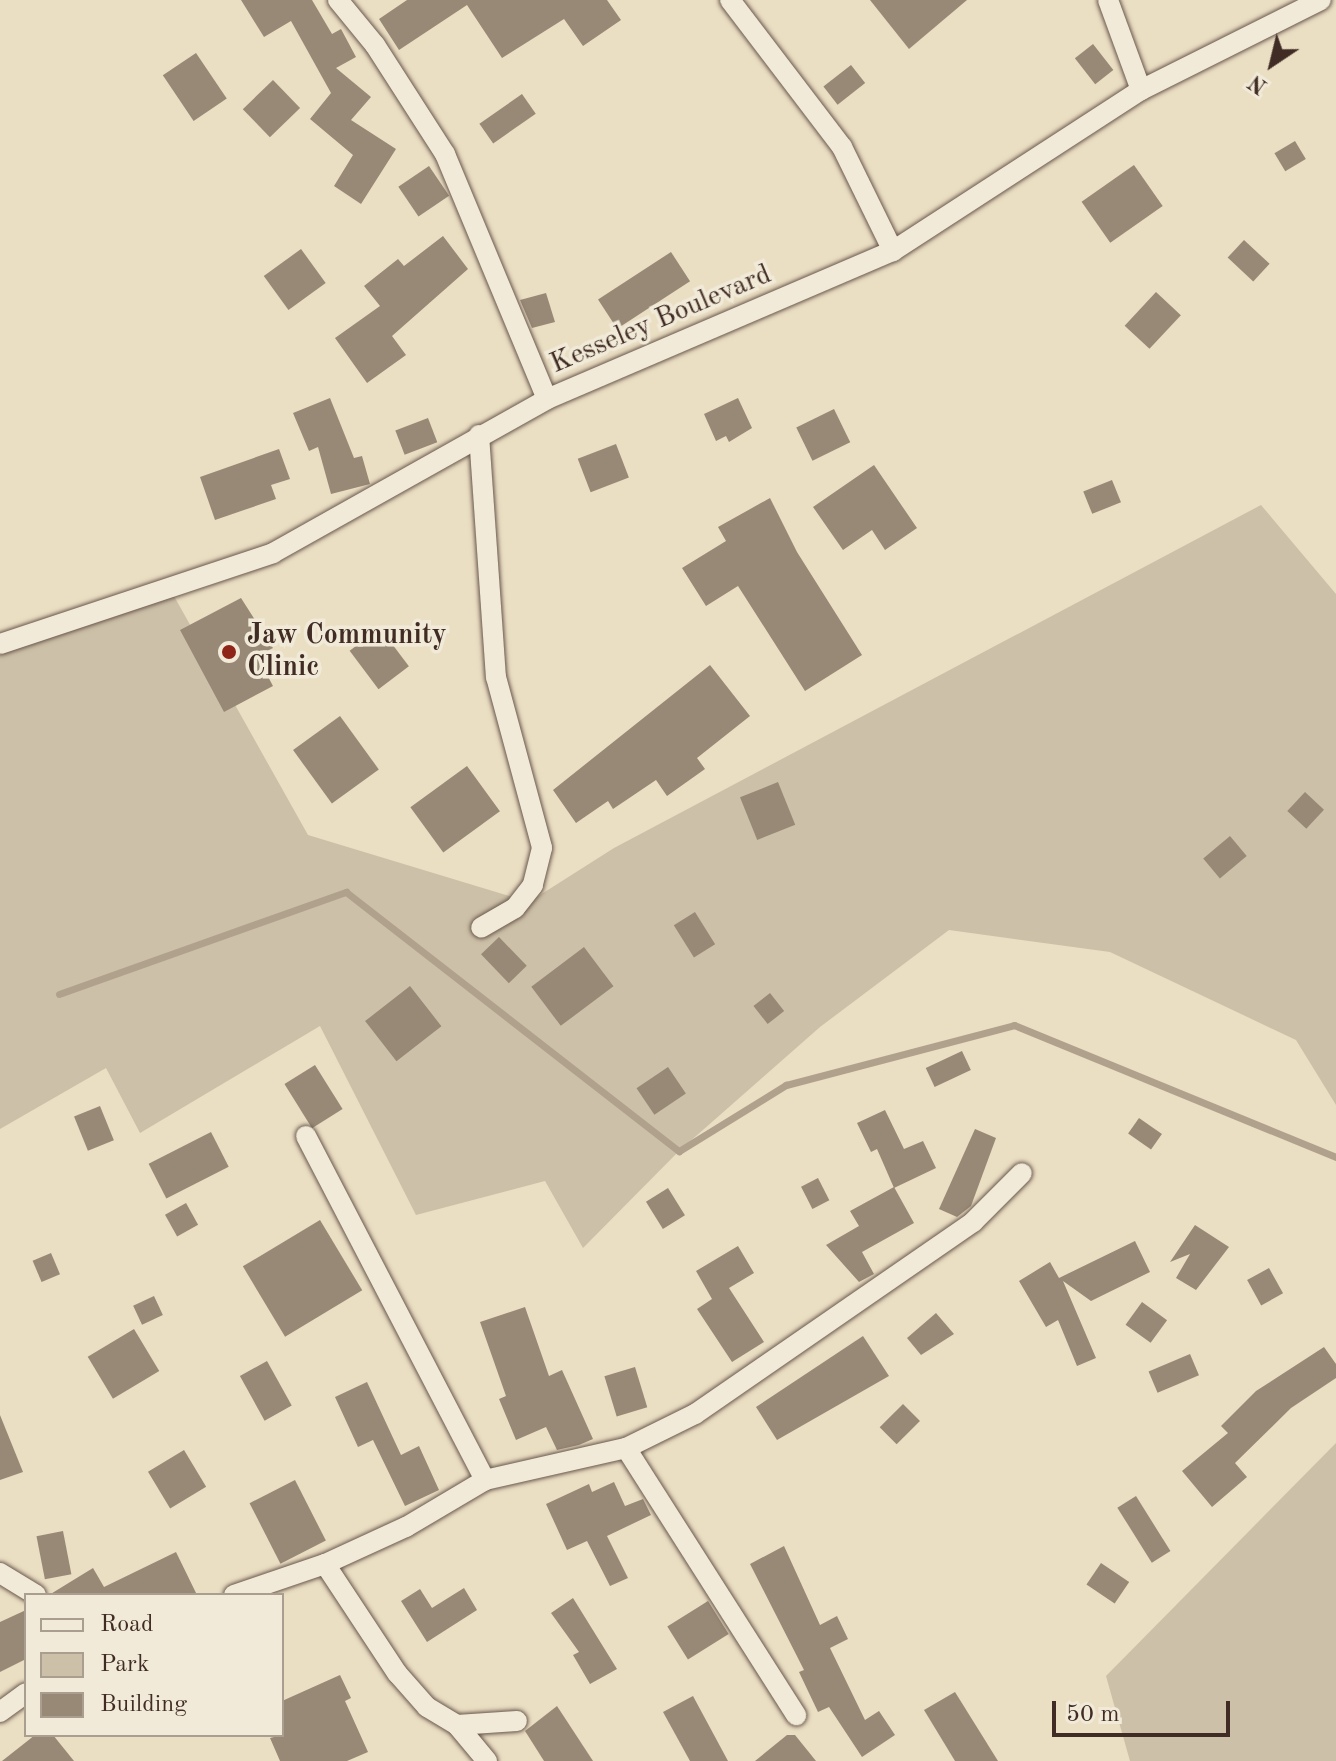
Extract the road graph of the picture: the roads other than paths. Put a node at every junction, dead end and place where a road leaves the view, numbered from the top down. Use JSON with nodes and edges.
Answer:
{"nodes":[{"id":1,"x":338,"y":0,"type":"edge"},
{"id":2,"x":730,"y":0,"type":"edge"},
{"id":3,"x":1108,"y":0,"type":"edge"},
{"id":4,"x":1321,"y":0,"type":"edge"},
{"id":5,"x":1141,"y":90,"type":"junction"},
{"id":6,"x":893,"y":251,"type":"junction"},
{"id":7,"x":547,"y":399,"type":"junction"},
{"id":8,"x":479,"y":435,"type":"junction"},
{"id":9,"x":0,"y":644,"type":"edge"},
{"id":10,"x":481,"y":928,"type":"dead end"},
{"id":11,"x":306,"y":1136,"type":"dead end"},
{"id":12,"x":1022,"y":1173,"type":"dead end"},
{"id":13,"x":626,"y":1448,"type":"junction"},
{"id":14,"x":485,"y":1480,"type":"junction"},
{"id":15,"x":325,"y":1564,"type":"junction"},
{"id":16,"x":0,"y":1573,"type":"edge"},
{"id":17,"x":33,"y":1593,"type":"edge"},
{"id":18,"x":240,"y":1593,"type":"edge"},
{"id":19,"x":24,"y":1694,"type":"edge"},
{"id":20,"x":0,"y":1712,"type":"edge"},
{"id":21,"x":796,"y":1715,"type":"dead end"},
{"id":22,"x":517,"y":1721,"type":"dead end"},
{"id":23,"x":457,"y":1725,"type":"junction"},
{"id":24,"x":487,"y":1761,"type":"edge"}],
"edges":[{"from":1,"to":7,"type":"street"},
{"from":2,"to":6,"type":"street"},
{"from":3,"to":5,"type":"street"},
{"from":4,"to":5,"type":"street","name":"Kesseley Boulevard"},
{"from":5,"to":6,"type":"street","name":"Kesseley Boulevard"},
{"from":6,"to":7,"type":"street","name":"Kesseley Boulevard"},
{"from":7,"to":8,"type":"street","name":"Kesseley Boulevard"},
{"from":8,"to":9,"type":"street","name":"Kesseley Boulevard"},
{"from":8,"to":10,"type":"street"},
{"from":11,"to":14,"type":"street"},
{"from":12,"to":13,"type":"street"},
{"from":13,"to":14,"type":"street"},
{"from":13,"to":21,"type":"street"},
{"from":14,"to":15,"type":"street"},
{"from":15,"to":18,"type":"street"},
{"from":15,"to":23,"type":"street"},
{"from":16,"to":17,"type":"street"},
{"from":19,"to":20,"type":"street"},
{"from":22,"to":23,"type":"street"},
{"from":23,"to":24,"type":"street"}]}
